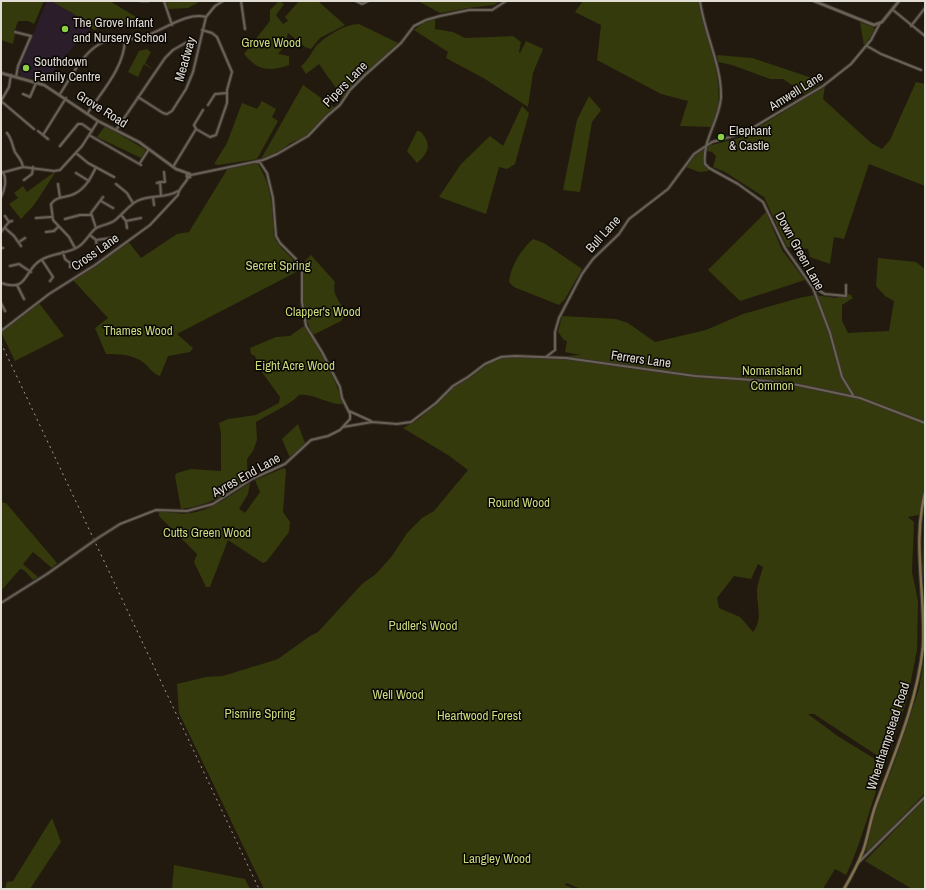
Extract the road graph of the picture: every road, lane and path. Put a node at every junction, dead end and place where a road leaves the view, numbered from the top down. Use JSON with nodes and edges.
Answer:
{"nodes":[{"id":1,"x":141,"y":1,"type":"edge"},
{"id":2,"x":148,"y":1,"type":"edge"},
{"id":3,"x":164,"y":1,"type":"edge"},
{"id":4,"x":223,"y":1,"type":"edge"},
{"id":5,"x":241,"y":1,"type":"edge"},
{"id":6,"x":356,"y":1,"type":"edge"},
{"id":7,"x":368,"y":1,"type":"edge"},
{"id":8,"x":506,"y":1,"type":"edge"},
{"id":9,"x":700,"y":1,"type":"edge"},
{"id":10,"x":814,"y":1,"type":"edge"},
{"id":11,"x":899,"y":1,"type":"edge"},
{"id":12,"x":925,"y":8,"type":"edge"},
{"id":13,"x":893,"y":10,"type":"junction"},
{"id":14,"x":206,"y":17,"type":"junction"},
{"id":15,"x":880,"y":23,"type":"junction"},
{"id":16,"x":172,"y":25,"type":"junction"},
{"id":17,"x":874,"y":25,"type":"junction"},
{"id":18,"x":912,"y":26,"type":"junction"},
{"id":19,"x":245,"y":29,"type":"dead end"},
{"id":20,"x":202,"y":30,"type":"junction"},
{"id":21,"x":878,"y":30,"type":"junction"},
{"id":22,"x":15,"y":32,"type":"dead end"},
{"id":23,"x":925,"y":36,"type":"edge"},
{"id":24,"x":125,"y":40,"type":"junction"},
{"id":25,"x":199,"y":44,"type":"junction"},
{"id":26,"x":867,"y":46,"type":"junction"},
{"id":27,"x":921,"y":70,"type":"dead end"},
{"id":28,"x":1,"y":73,"type":"edge"},
{"id":29,"x":11,"y":75,"type":"junction"},
{"id":30,"x":16,"y":76,"type":"junction"},
{"id":31,"x":37,"y":82,"type":"junction"},
{"id":32,"x":227,"y":93,"type":"junction"},
{"id":33,"x":23,"y":94,"type":"dead end"},
{"id":34,"x":60,"y":94,"type":"junction"},
{"id":35,"x":138,"y":97,"type":"junction"},
{"id":36,"x":66,"y":98,"type":"junction"},
{"id":37,"x":1,"y":101,"type":"edge"},
{"id":38,"x":208,"y":105,"type":"dead end"},
{"id":39,"x":203,"y":110,"type":"dead end"},
{"id":40,"x":87,"y":114,"type":"junction"},
{"id":41,"x":98,"y":121,"type":"junction"},
{"id":42,"x":34,"y":128,"type":"dead end"},
{"id":43,"x":196,"y":129,"type":"junction"},
{"id":44,"x":38,"y":131,"type":"dead end"},
{"id":45,"x":92,"y":131,"type":"junction"},
{"id":46,"x":116,"y":131,"type":"junction"},
{"id":47,"x":7,"y":133,"type":"dead end"},
{"id":48,"x":42,"y":135,"type":"junction"},
{"id":49,"x":89,"y":135,"type":"junction"},
{"id":50,"x":48,"y":139,"type":"dead end"},
{"id":51,"x":707,"y":144,"type":"junction"},
{"id":52,"x":60,"y":146,"type":"dead end"},
{"id":53,"x":149,"y":149,"type":"junction"},
{"id":54,"x":76,"y":153,"type":"junction"},
{"id":55,"x":259,"y":161,"type":"junction"},
{"id":56,"x":23,"y":167,"type":"junction"},
{"id":57,"x":33,"y":167,"type":"junction"},
{"id":58,"x":96,"y":167,"type":"junction"},
{"id":59,"x":173,"y":167,"type":"junction"},
{"id":60,"x":2,"y":172,"type":"edge"},
{"id":61,"x":164,"y":172,"type":"dead end"},
{"id":62,"x":76,"y":173,"type":"dead end"},
{"id":63,"x":189,"y":176,"type":"junction"},
{"id":64,"x":114,"y":177,"type":"dead end"},
{"id":65,"x":24,"y":180,"type":"dead end"},
{"id":66,"x":89,"y":181,"type":"junction"},
{"id":67,"x":160,"y":182,"type":"junction"},
{"id":68,"x":157,"y":183,"type":"dead end"},
{"id":69,"x":58,"y":184,"type":"dead end"},
{"id":70,"x":116,"y":184,"type":"dead end"},
{"id":71,"x":178,"y":191,"type":"junction"},
{"id":72,"x":153,"y":196,"type":"junction"},
{"id":73,"x":161,"y":196,"type":"junction"},
{"id":74,"x":1,"y":197,"type":"edge"},
{"id":75,"x":104,"y":197,"type":"dead end"},
{"id":76,"x":60,"y":198,"type":"junction"},
{"id":77,"x":101,"y":201,"type":"junction"},
{"id":78,"x":133,"y":203,"type":"junction"},
{"id":79,"x":154,"y":205,"type":"dead end"},
{"id":80,"x":113,"y":208,"type":"dead end"},
{"id":81,"x":91,"y":215,"type":"junction"},
{"id":82,"x":121,"y":215,"type":"junction"},
{"id":83,"x":5,"y":216,"type":"dead end"},
{"id":84,"x":51,"y":217,"type":"junction"},
{"id":85,"x":36,"y":218,"type":"dead end"},
{"id":86,"x":141,"y":218,"type":"dead end"},
{"id":87,"x":65,"y":219,"type":"dead end"},
{"id":88,"x":12,"y":221,"type":"dead end"},
{"id":89,"x":126,"y":221,"type":"junction"},
{"id":90,"x":9,"y":222,"type":"junction"},
{"id":91,"x":58,"y":227,"type":"junction"},
{"id":92,"x":5,"y":228,"type":"junction"},
{"id":93,"x":96,"y":228,"type":"junction"},
{"id":94,"x":126,"y":228,"type":"dead end"},
{"id":95,"x":1,"y":232,"type":"edge"},
{"id":96,"x":46,"y":232,"type":"dead end"},
{"id":97,"x":90,"y":235,"type":"junction"},
{"id":98,"x":25,"y":238,"type":"dead end"},
{"id":99,"x":111,"y":238,"type":"dead end"},
{"id":100,"x":96,"y":240,"type":"junction"},
{"id":101,"x":19,"y":242,"type":"junction"},
{"id":102,"x":21,"y":246,"type":"dead end"},
{"id":103,"x":75,"y":249,"type":"junction"},
{"id":104,"x":97,"y":249,"type":"dead end"},
{"id":105,"x":64,"y":252,"type":"junction"},
{"id":106,"x":42,"y":260,"type":"junction"},
{"id":107,"x":82,"y":260,"type":"dead end"},
{"id":108,"x":70,"y":263,"type":"junction"},
{"id":109,"x":10,"y":266,"type":"dead end"},
{"id":110,"x":70,"y":267,"type":"dead end"},
{"id":111,"x":31,"y":272,"type":"junction"},
{"id":112,"x":50,"y":280,"type":"dead end"},
{"id":113,"x":1,"y":283,"type":"edge"},
{"id":114,"x":17,"y":285,"type":"junction"},
{"id":115,"x":846,"y":285,"type":"dead end"},
{"id":116,"x":813,"y":288,"type":"junction"},
{"id":117,"x":822,"y":293,"type":"junction"},
{"id":118,"x":815,"y":296,"type":"junction"},
{"id":119,"x":24,"y":299,"type":"dead end"},
{"id":120,"x":1,"y":303,"type":"edge"},
{"id":121,"x":5,"y":311,"type":"dead end"},
{"id":122,"x":1,"y":331,"type":"edge"},
{"id":123,"x":546,"y":357,"type":"junction"},
{"id":124,"x":854,"y":396,"type":"junction"},
{"id":125,"x":349,"y":411,"type":"junction"},
{"id":126,"x":372,"y":422,"type":"junction"},
{"id":127,"x":925,"y":423,"type":"edge"},
{"id":128,"x":343,"y":427,"type":"junction"},
{"id":129,"x":925,"y":493,"type":"edge"},
{"id":130,"x":1,"y":603,"type":"edge"},
{"id":131,"x":925,"y":797,"type":"edge"},
{"id":132,"x":857,"y":863,"type":"junction"},
{"id":133,"x":844,"y":889,"type":"edge"}],
"edges":[{"from":1,"to":2,"type":"street"},
{"from":3,"to":16,"type":"street"},
{"from":4,"to":14,"type":"street","name":"Meadway"},
{"from":5,"to":19,"type":"street"},
{"from":6,"to":7,"type":"street"},
{"from":8,"to":55,"type":"street","name":"Pipers Lane"},
{"from":9,"to":51,"type":"street","name":"Down Green Lane"},
{"from":10,"to":17,"type":"street"},
{"from":11,"to":13,"type":"street"},
{"from":12,"to":18,"type":"street"},
{"from":13,"to":15,"type":"street"},
{"from":13,"to":18,"type":"street"},
{"from":14,"to":16,"type":"street"},
{"from":14,"to":20,"type":"street","name":"Meadway"},
{"from":15,"to":17,"type":"street"},
{"from":15,"to":21,"type":"street","name":"Amwell Lane"},
{"from":16,"to":24,"type":"street"},
{"from":17,"to":21,"type":"street"},
{"from":18,"to":23,"type":"street"},
{"from":20,"to":25,"type":"street","name":"Meadway"},
{"from":20,"to":32,"type":"street"},
{"from":21,"to":26,"type":"street","name":"Amwell Lane"},
{"from":22,"to":30,"type":"street"},
{"from":24,"to":34,"type":"street"},
{"from":24,"to":40,"type":"street"},
{"from":25,"to":35,"type":"street"},
{"from":25,"to":35,"type":"street","name":"Meadway"},
{"from":26,"to":27,"type":"street"},
{"from":26,"to":51,"type":"street","name":"Amwell Lane"},
{"from":28,"to":29,"type":"street","name":"Grove Road"},
{"from":29,"to":30,"type":"street","name":"Grove Road"},
{"from":29,"to":37,"type":"street"},
{"from":30,"to":31,"type":"street","name":"Grove Road"},
{"from":31,"to":33,"type":"street"},
{"from":31,"to":34,"type":"street","name":"Grove Road"},
{"from":32,"to":38,"type":"street"},
{"from":32,"to":43,"type":"street"},
{"from":34,"to":36,"type":"street","name":"Grove Road"},
{"from":35,"to":46,"type":"street"},
{"from":36,"to":40,"type":"street","name":"Grove Road"},
{"from":36,"to":48,"type":"street"},
{"from":37,"to":42,"type":"street"},
{"from":39,"to":43,"type":"street"},
{"from":40,"to":41,"type":"street","name":"Grove Road"},
{"from":41,"to":45,"type":"street"},
{"from":41,"to":46,"type":"street","name":"Grove Road"},
{"from":43,"to":59,"type":"street"},
{"from":44,"to":48,"type":"street"},
{"from":45,"to":49,"type":"street"},
{"from":45,"to":52,"type":"street"},
{"from":46,"to":53,"type":"street","name":"Grove Road"},
{"from":47,"to":56,"type":"street"},
{"from":48,"to":50,"type":"street"},
{"from":49,"to":53,"type":"street"},
{"from":49,"to":54,"type":"street"},
{"from":51,"to":116,"type":"street","name":"Down Green Lane"},
{"from":51,"to":123,"type":"street","name":"Bull Lane"},
{"from":53,"to":59,"type":"street","name":"Grove Road"},
{"from":54,"to":57,"type":"street"},
{"from":54,"to":58,"type":"street"},
{"from":55,"to":63,"type":"street","name":"Pipers Lane"},
{"from":55,"to":125,"type":"street"},
{"from":56,"to":57,"type":"street"},
{"from":56,"to":60,"type":"street"},
{"from":57,"to":65,"type":"street"},
{"from":58,"to":64,"type":"street"},
{"from":58,"to":66,"type":"street"},
{"from":59,"to":63,"type":"street","name":"Grove Road"},
{"from":60,"to":74,"type":"street"},
{"from":61,"to":67,"type":"street"},
{"from":62,"to":66,"type":"street"},
{"from":63,"to":71,"type":"street","name":"Cross Lane"},
{"from":66,"to":76,"type":"street"},
{"from":67,"to":68,"type":"street"},
{"from":67,"to":73,"type":"street"},
{"from":69,"to":76,"type":"street"},
{"from":70,"to":78,"type":"street"},
{"from":71,"to":73,"type":"street"},
{"from":71,"to":122,"type":"street","name":"Cross Lane"},
{"from":72,"to":73,"type":"street"},
{"from":72,"to":78,"type":"street"},
{"from":72,"to":79,"type":"street"},
{"from":75,"to":77,"type":"street"},
{"from":76,"to":84,"type":"street"},
{"from":77,"to":80,"type":"street"},
{"from":77,"to":81,"type":"street"},
{"from":78,"to":82,"type":"street"},
{"from":81,"to":87,"type":"street"},
{"from":81,"to":93,"type":"street"},
{"from":82,"to":89,"type":"street"},
{"from":82,"to":93,"type":"street"},
{"from":83,"to":90,"type":"street"},
{"from":84,"to":85,"type":"street"},
{"from":84,"to":91,"type":"street"},
{"from":86,"to":89,"type":"street"},
{"from":88,"to":90,"type":"street"},
{"from":89,"to":94,"type":"street"},
{"from":90,"to":92,"type":"street"},
{"from":91,"to":96,"type":"street"},
{"from":91,"to":103,"type":"street"},
{"from":92,"to":95,"type":"street"},
{"from":92,"to":101,"type":"street"},
{"from":93,"to":97,"type":"street"},
{"from":97,"to":100,"type":"street"},
{"from":97,"to":103,"type":"street"},
{"from":98,"to":101,"type":"street"},
{"from":99,"to":100,"type":"street"},
{"from":100,"to":104,"type":"street"},
{"from":101,"to":102,"type":"street"},
{"from":103,"to":105,"type":"street"},
{"from":105,"to":106,"type":"street"},
{"from":105,"to":108,"type":"street"},
{"from":106,"to":111,"type":"street"},
{"from":106,"to":112,"type":"street"},
{"from":107,"to":108,"type":"street"},
{"from":108,"to":110,"type":"street"},
{"from":109,"to":111,"type":"street"},
{"from":111,"to":114,"type":"street"},
{"from":113,"to":114,"type":"street"},
{"from":114,"to":119,"type":"street"},
{"from":115,"to":117,"type":"street"},
{"from":116,"to":117,"type":"street"},
{"from":116,"to":118,"type":"street","name":"Down Green Lane"},
{"from":117,"to":118,"type":"street"},
{"from":118,"to":124,"type":"street","name":"Down Green Lane"},
{"from":120,"to":121,"type":"street"},
{"from":123,"to":124,"type":"street","name":"Ferrers Lane"},
{"from":123,"to":126,"type":"street","name":"Ferrers Lane"},
{"from":124,"to":127,"type":"street","name":"Ferrers Lane"},
{"from":125,"to":126,"type":"street","name":"Ferrers Lane"},
{"from":125,"to":128,"type":"street"},
{"from":126,"to":128,"type":"street","name":"Ferrers Lane"},
{"from":128,"to":130,"type":"street","name":"Ayres End Lane","bridge":true},
{"from":129,"to":132,"type":"main road","name":"Wheathampstead Road"},
{"from":131,"to":132,"type":"street"},
{"from":132,"to":133,"type":"main road","name":"Wheathampstead Road"}]}
